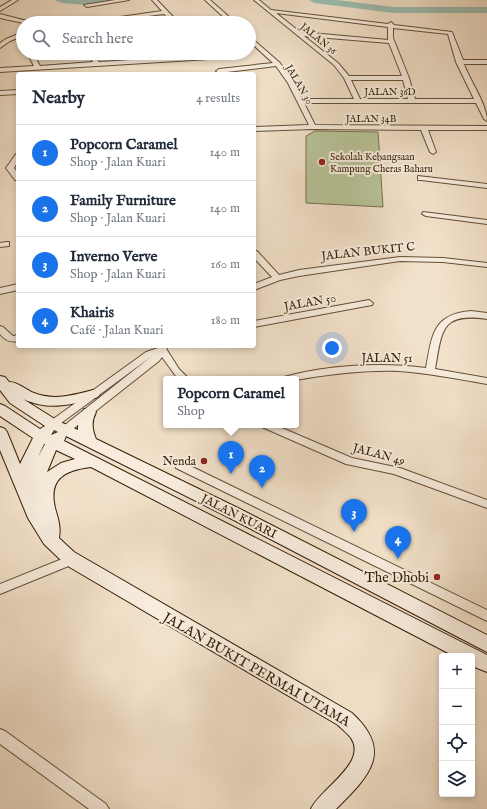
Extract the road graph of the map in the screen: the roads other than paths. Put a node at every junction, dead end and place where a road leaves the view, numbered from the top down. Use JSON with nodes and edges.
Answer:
{"nodes":[{"id":1,"x":16,"y":0,"type":"edge"},
{"id":2,"x":127,"y":0,"type":"edge"},
{"id":3,"x":154,"y":0,"type":"edge"},
{"id":4,"x":207,"y":0,"type":"edge"},
{"id":5,"x":256,"y":0,"type":"edge"},
{"id":6,"x":87,"y":5,"type":"dead end"},
{"id":7,"x":0,"y":9,"type":"edge"},
{"id":8,"x":270,"y":11,"type":"junction"},
{"id":9,"x":165,"y":12,"type":"junction"},
{"id":10,"x":0,"y":16,"type":"edge"},
{"id":11,"x":134,"y":16,"type":"edge"},
{"id":12,"x":169,"y":16,"type":"edge"},
{"id":13,"x":225,"y":16,"type":"edge"},
{"id":14,"x":16,"y":20,"type":"edge"},
{"id":15,"x":392,"y":24,"type":"junction"},
{"id":16,"x":300,"y":34,"type":"junction"},
{"id":17,"x":16,"y":39,"type":"edge"},
{"id":18,"x":392,"y":42,"type":"junction"},
{"id":19,"x":256,"y":44,"type":"edge"},
{"id":20,"x":0,"y":46,"type":"edge"},
{"id":21,"x":34,"y":60,"type":"edge"},
{"id":22,"x":94,"y":60,"type":"edge"},
{"id":23,"x":154,"y":60,"type":"joint"},
{"id":24,"x":459,"y":62,"type":"junction"},
{"id":25,"x":487,"y":62,"type":"edge"},
{"id":26,"x":97,"y":64,"type":"junction"},
{"id":27,"x":214,"y":64,"type":"edge"},
{"id":28,"x":278,"y":64,"type":"junction"},
{"id":29,"x":38,"y":68,"type":"junction"},
{"id":30,"x":0,"y":70,"type":"edge"},
{"id":31,"x":347,"y":78,"type":"junction"},
{"id":32,"x":406,"y":78,"type":"junction"},
{"id":33,"x":16,"y":92,"type":"edge"},
{"id":34,"x":0,"y":93,"type":"edge"},
{"id":35,"x":301,"y":101,"type":"junction"},
{"id":36,"x":358,"y":101,"type":"junction"},
{"id":37,"x":412,"y":101,"type":"junction"},
{"id":38,"x":478,"y":101,"type":"junction"},
{"id":39,"x":487,"y":119,"type":"edge"},
{"id":40,"x":313,"y":127,"type":"junction"},
{"id":41,"x":424,"y":128,"type":"junction"},
{"id":42,"x":487,"y":128,"type":"edge"},
{"id":43,"x":256,"y":129,"type":"edge"},
{"id":44,"x":433,"y":152,"type":"dead end"},
{"id":45,"x":16,"y":158,"type":"edge"},
{"id":46,"x":0,"y":168,"type":"edge"},
{"id":47,"x":10,"y":168,"type":"junction"},
{"id":48,"x":16,"y":176,"type":"edge"},
{"id":49,"x":422,"y":178,"type":"dead end"},
{"id":50,"x":487,"y":186,"type":"edge"},
{"id":51,"x":426,"y":214,"type":"dead end"},
{"id":52,"x":487,"y":222,"type":"edge"},
{"id":53,"x":256,"y":255,"type":"edge"},
{"id":54,"x":487,"y":265,"type":"edge"},
{"id":55,"x":277,"y":278,"type":"junction"},
{"id":56,"x":16,"y":287,"type":"edge"},
{"id":57,"x":256,"y":287,"type":"edge"},
{"id":58,"x":0,"y":291,"type":"edge"},
{"id":59,"x":369,"y":303,"type":"dead end"},
{"id":60,"x":487,"y":316,"type":"edge"},
{"id":61,"x":256,"y":324,"type":"edge"},
{"id":62,"x":0,"y":329,"type":"edge"},
{"id":63,"x":16,"y":339,"type":"edge"},
{"id":64,"x":163,"y":348,"type":"edge"},
{"id":65,"x":430,"y":371,"type":"junction"},
{"id":66,"x":181,"y":376,"type":"edge"},
{"id":67,"x":299,"y":377,"type":"edge"},
{"id":68,"x":0,"y":379,"type":"edge"},
{"id":69,"x":487,"y":381,"type":"edge"},
{"id":70,"x":93,"y":394,"type":"junction"},
{"id":71,"x":0,"y":409,"type":"edge"},
{"id":72,"x":89,"y":412,"type":"junction"},
{"id":73,"x":59,"y":427,"type":"junction"},
{"id":74,"x":273,"y":428,"type":"edge"},
{"id":75,"x":0,"y":432,"type":"edge"},
{"id":76,"x":47,"y":439,"type":"junction"},
{"id":77,"x":92,"y":443,"type":"junction"},
{"id":78,"x":93,"y":461,"type":"junction"},
{"id":79,"x":180,"y":465,"type":"dead end"},
{"id":80,"x":22,"y":485,"type":"junction"},
{"id":81,"x":487,"y":504,"type":"edge"},
{"id":82,"x":31,"y":508,"type":"junction"},
{"id":83,"x":50,"y":540,"type":"junction"},
{"id":84,"x":72,"y":560,"type":"junction"},
{"id":85,"x":0,"y":589,"type":"edge"},
{"id":86,"x":487,"y":616,"type":"edge"},
{"id":87,"x":487,"y":644,"type":"edge"},
{"id":88,"x":465,"y":653,"type":"edge"},
{"id":89,"x":475,"y":658,"type":"edge"},
{"id":90,"x":487,"y":664,"type":"edge"},
{"id":91,"x":0,"y":736,"type":"edge"},
{"id":92,"x":101,"y":809,"type":"edge"},
{"id":93,"x":322,"y":809,"type":"edge"}],
"edges":[{"from":1,"to":7,"type":"street"},
{"from":2,"to":6,"type":"street"},
{"from":3,"to":9,"type":"street"},
{"from":4,"to":13,"type":"street"},
{"from":5,"to":8,"type":"street","name":"JALAN 36"},
{"from":8,"to":15,"type":"street"},
{"from":8,"to":16,"type":"street","name":"JALAN 36"},
{"from":9,"to":11,"type":"street"},
{"from":9,"to":12,"type":"street"},
{"from":10,"to":14,"type":"street"},
{"from":15,"to":18,"type":"street"},
{"from":15,"to":24,"type":"street"},
{"from":16,"to":18,"type":"street"},
{"from":16,"to":31,"type":"street","name":"JALAN 36"},
{"from":17,"to":20,"type":"street"},
{"from":18,"to":32,"type":"street"},
{"from":19,"to":28,"type":"street","name":"JALAN 30"},
{"from":21,"to":29,"type":"street"},
{"from":22,"to":26,"type":"street"},
{"from":23,"to":26,"type":"street"},
{"from":23,"to":27,"type":"street"},
{"from":24,"to":25,"type":"street"},
{"from":24,"to":38,"type":"street"},
{"from":26,"to":29,"type":"street"},
{"from":27,"to":28,"type":"street"},
{"from":28,"to":35,"type":"street","name":"JALAN 30"},
{"from":29,"to":30,"type":"street"},
{"from":31,"to":32,"type":"street"},
{"from":31,"to":36,"type":"street","name":"JALAN 36"},
{"from":32,"to":37,"type":"street"},
{"from":33,"to":34,"type":"street"},
{"from":35,"to":36,"type":"street","name":"JALAN 36D"},
{"from":35,"to":40,"type":"street","name":"JALAN 30"},
{"from":36,"to":37,"type":"street","name":"JALAN 36D"},
{"from":37,"to":38,"type":"street","name":"JALAN 36D"},
{"from":38,"to":39,"type":"street"},
{"from":40,"to":41,"type":"street","name":"JALAN 34B"},
{"from":40,"to":43,"type":"street","name":"JALAN 34B"},
{"from":41,"to":42,"type":"street","name":"JALAN 34B"},
{"from":41,"to":44,"type":"street"},
{"from":45,"to":47,"type":"street"},
{"from":46,"to":47,"type":"street"},
{"from":47,"to":48,"type":"street"},
{"from":49,"to":50,"type":"street"},
{"from":51,"to":52,"type":"street"},
{"from":53,"to":55,"type":"street"},
{"from":54,"to":55,"type":"street","name":"JALAN BUKIT C"},
{"from":55,"to":57,"type":"street","name":"JALAN BUKIT C"},
{"from":56,"to":58,"type":"street"},
{"from":59,"to":61,"type":"street","name":"JALAN 50"},
{"from":60,"to":65,"type":"street"},
{"from":62,"to":63,"type":"street"},
{"from":64,"to":66,"type":"street"},
{"from":64,"to":70,"type":"street"},
{"from":64,"to":72,"type":"street"},
{"from":65,"to":67,"type":"street","name":"JALAN 51"},
{"from":65,"to":69,"type":"street","name":"JALAN 51"},
{"from":68,"to":70,"type":"street"},
{"from":68,"to":73,"type":"street","name":"JALAN KUARI"},
{"from":70,"to":73,"type":"street"},
{"from":71,"to":76,"type":"street","name":"JALAN KUARI"},
{"from":72,"to":73,"type":"street"},
{"from":72,"to":77,"type":"street"},
{"from":73,"to":76,"type":"street"},
{"from":73,"to":77,"type":"street","name":"JALAN KUARI"},
{"from":74,"to":81,"type":"street","name":"JALAN 49"},
{"from":75,"to":80,"type":"street","name":"JALAN BUKIT PERMAI UTAMA"},
{"from":76,"to":78,"type":"street","name":"JALAN KUARI"},
{"from":76,"to":80,"type":"street"},
{"from":76,"to":82,"type":"street"},
{"from":77,"to":87,"type":"street","name":"JALAN KUARI"},
{"from":78,"to":83,"type":"street"},
{"from":78,"to":88,"type":"street","name":"JALAN KUARI"},
{"from":79,"to":86,"type":"street"},
{"from":80,"to":82,"type":"street","name":"JALAN BUKIT PERMAI UTAMA"},
{"from":82,"to":83,"type":"street","name":"JALAN BUKIT PERMAI UTAMA"},
{"from":83,"to":84,"type":"street","name":"JALAN BUKIT PERMAI UTAMA"},
{"from":84,"to":85,"type":"street"},
{"from":84,"to":93,"type":"street","name":"JALAN BUKIT PERMAI UTAMA"},
{"from":89,"to":90,"type":"street","name":"JALAN KUARI"},
{"from":91,"to":92,"type":"street"}]}
